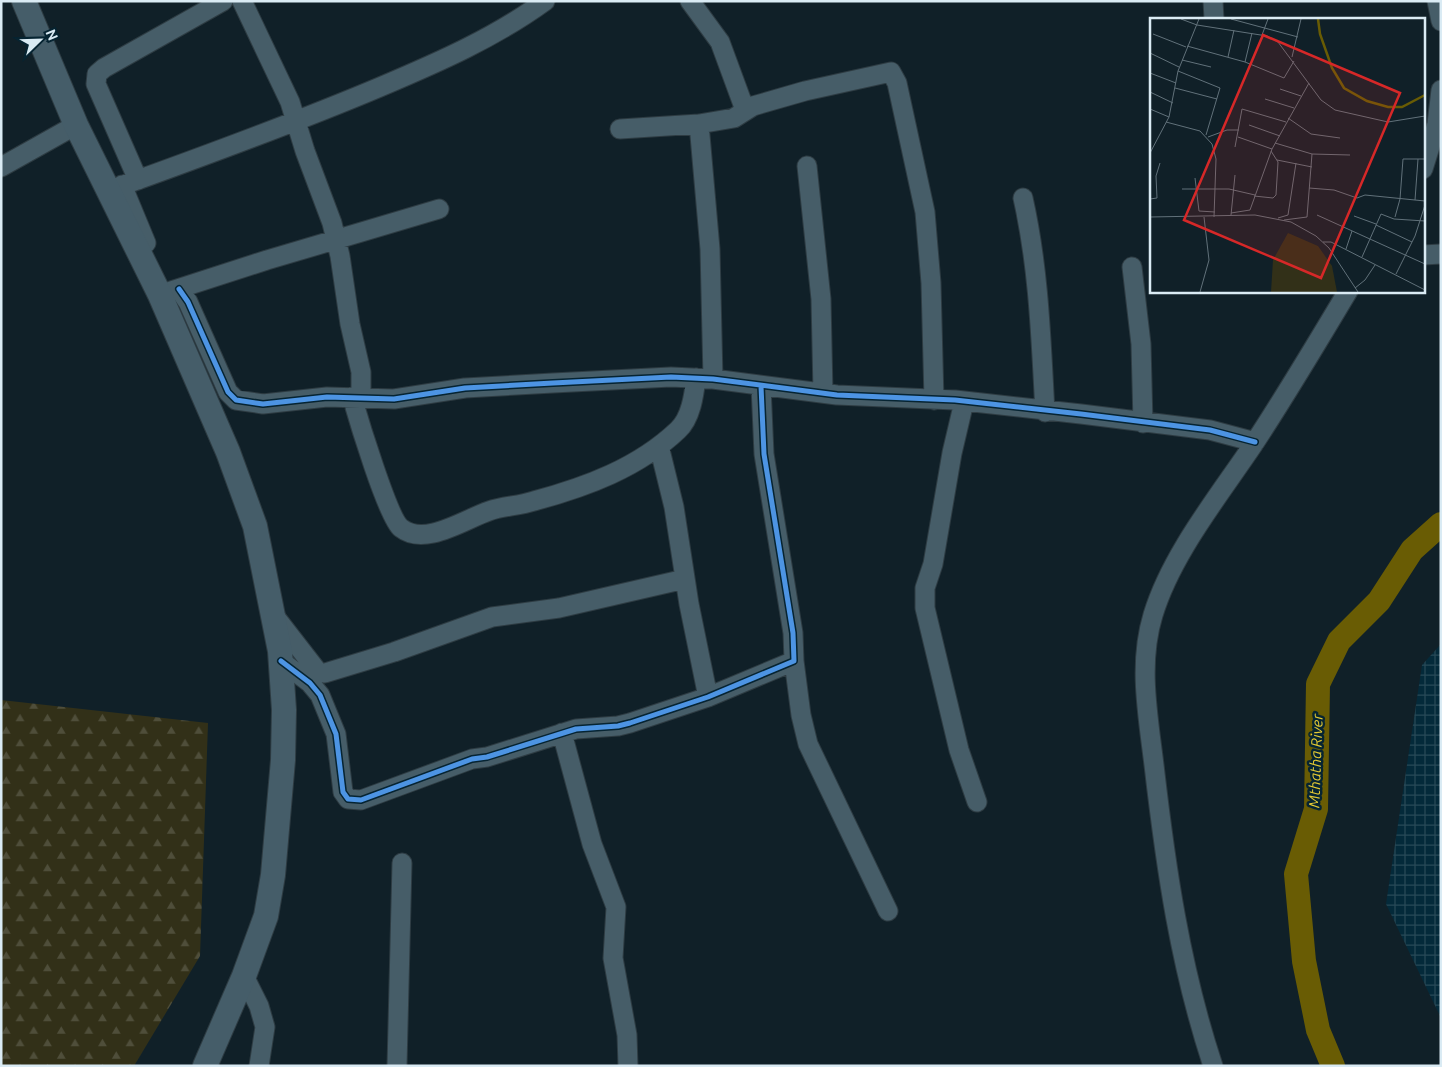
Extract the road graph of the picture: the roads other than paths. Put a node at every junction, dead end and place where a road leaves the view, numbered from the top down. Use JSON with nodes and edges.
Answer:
{"nodes":[{"id":1,"x":24,"y":1,"type":"edge"},
{"id":2,"x":223,"y":1,"type":"edge"},
{"id":3,"x":242,"y":1,"type":"edge"},
{"id":4,"x":545,"y":1,"type":"edge"},
{"id":5,"x":690,"y":1,"type":"edge"},
{"id":6,"x":1213,"y":1,"type":"edge"},
{"id":7,"x":1437,"y":1,"type":"edge"},
{"id":8,"x":1214,"y":18,"type":"edge"},
{"id":9,"x":1441,"y":21,"type":"edge"},
{"id":10,"x":1441,"y":90,"type":"edge"},
{"id":11,"x":745,"y":110,"type":"junction"},
{"id":12,"x":297,"y":122,"type":"junction"},
{"id":13,"x":699,"y":124,"type":"junction"},
{"id":14,"x":76,"y":126,"type":"junction"},
{"id":15,"x":620,"y":129,"type":"dead end"},
{"id":16,"x":807,"y":166,"type":"dead end"},
{"id":17,"x":1424,"y":166,"type":"edge"},
{"id":18,"x":1,"y":168,"type":"edge"},
{"id":19,"x":122,"y":185,"type":"junction"},
{"id":20,"x":1023,"y":198,"type":"dead end"},
{"id":21,"x":439,"y":209,"type":"dead end"},
{"id":22,"x":337,"y":241,"type":"junction"},
{"id":23,"x":1441,"y":254,"type":"edge"},
{"id":24,"x":1424,"y":255,"type":"edge"},
{"id":25,"x":1132,"y":267,"type":"dead end"},
{"id":26,"x":169,"y":292,"type":"junction"},
{"id":27,"x":1347,"y":292,"type":"edge"},
{"id":28,"x":705,"y":378,"type":"junction"},
{"id":29,"x":761,"y":386,"type":"junction"},
{"id":30,"x":823,"y":393,"type":"junction"},
{"id":31,"x":356,"y":397,"type":"junction"},
{"id":32,"x":934,"y":400,"type":"junction"},
{"id":33,"x":964,"y":402,"type":"junction"},
{"id":34,"x":1045,"y":412,"type":"junction"},
{"id":35,"x":1143,"y":423,"type":"junction"},
{"id":36,"x":1255,"y":442,"type":"junction"},
{"id":37,"x":659,"y":446,"type":"junction"},
{"id":38,"x":685,"y":579,"type":"junction"},
{"id":39,"x":274,"y":614,"type":"junction"},
{"id":40,"x":280,"y":660,"type":"junction"},
{"id":41,"x":794,"y":661,"type":"junction"},
{"id":42,"x":708,"y":697,"type":"junction"},
{"id":43,"x":562,"y":733,"type":"junction"},
{"id":44,"x":977,"y":802,"type":"dead end"},
{"id":45,"x":402,"y":863,"type":"dead end"},
{"id":46,"x":888,"y":911,"type":"dead end"},
{"id":47,"x":244,"y":976,"type":"junction"},
{"id":48,"x":205,"y":1066,"type":"edge"},
{"id":49,"x":259,"y":1066,"type":"edge"},
{"id":50,"x":397,"y":1066,"type":"edge"},
{"id":51,"x":628,"y":1066,"type":"edge"},
{"id":52,"x":1213,"y":1066,"type":"edge"}],
"edges":[{"from":1,"to":14,"type":"main road"},
{"from":2,"to":19,"type":"street"},
{"from":3,"to":12,"type":"street"},
{"from":4,"to":12,"type":"street"},
{"from":5,"to":11,"type":"street"},
{"from":6,"to":8,"type":"street"},
{"from":7,"to":9,"type":"street"},
{"from":10,"to":17,"type":"street"},
{"from":11,"to":13,"type":"street"},
{"from":11,"to":32,"type":"street"},
{"from":12,"to":19,"type":"street"},
{"from":12,"to":22,"type":"street"},
{"from":13,"to":15,"type":"street"},
{"from":13,"to":28,"type":"street"},
{"from":14,"to":18,"type":"street"},
{"from":14,"to":19,"type":"main road"},
{"from":16,"to":30,"type":"street"},
{"from":19,"to":26,"type":"main road"},
{"from":20,"to":34,"type":"street"},
{"from":21,"to":22,"type":"street"},
{"from":22,"to":26,"type":"street"},
{"from":22,"to":31,"type":"street"},
{"from":23,"to":24,"type":"street"},
{"from":25,"to":35,"type":"street"},
{"from":26,"to":31,"type":"street"},
{"from":26,"to":39,"type":"main road"},
{"from":27,"to":36,"type":"street"},
{"from":28,"to":29,"type":"street"},
{"from":28,"to":31,"type":"street"},
{"from":28,"to":37,"type":"street"},
{"from":29,"to":30,"type":"street"},
{"from":29,"to":41,"type":"street"},
{"from":30,"to":32,"type":"street"},
{"from":31,"to":37,"type":"street"},
{"from":32,"to":33,"type":"street"},
{"from":33,"to":34,"type":"street"},
{"from":33,"to":44,"type":"street"},
{"from":34,"to":35,"type":"street"},
{"from":35,"to":36,"type":"street"},
{"from":36,"to":52,"type":"street"},
{"from":37,"to":38,"type":"street"},
{"from":38,"to":39,"type":"street"},
{"from":38,"to":42,"type":"street"},
{"from":39,"to":40,"type":"main road"},
{"from":40,"to":43,"type":"street"},
{"from":40,"to":47,"type":"main road"},
{"from":41,"to":42,"type":"street"},
{"from":41,"to":46,"type":"street"},
{"from":42,"to":43,"type":"street"},
{"from":43,"to":51,"type":"street"},
{"from":45,"to":50,"type":"street"},
{"from":47,"to":48,"type":"main road"},
{"from":47,"to":49,"type":"street"}]}
